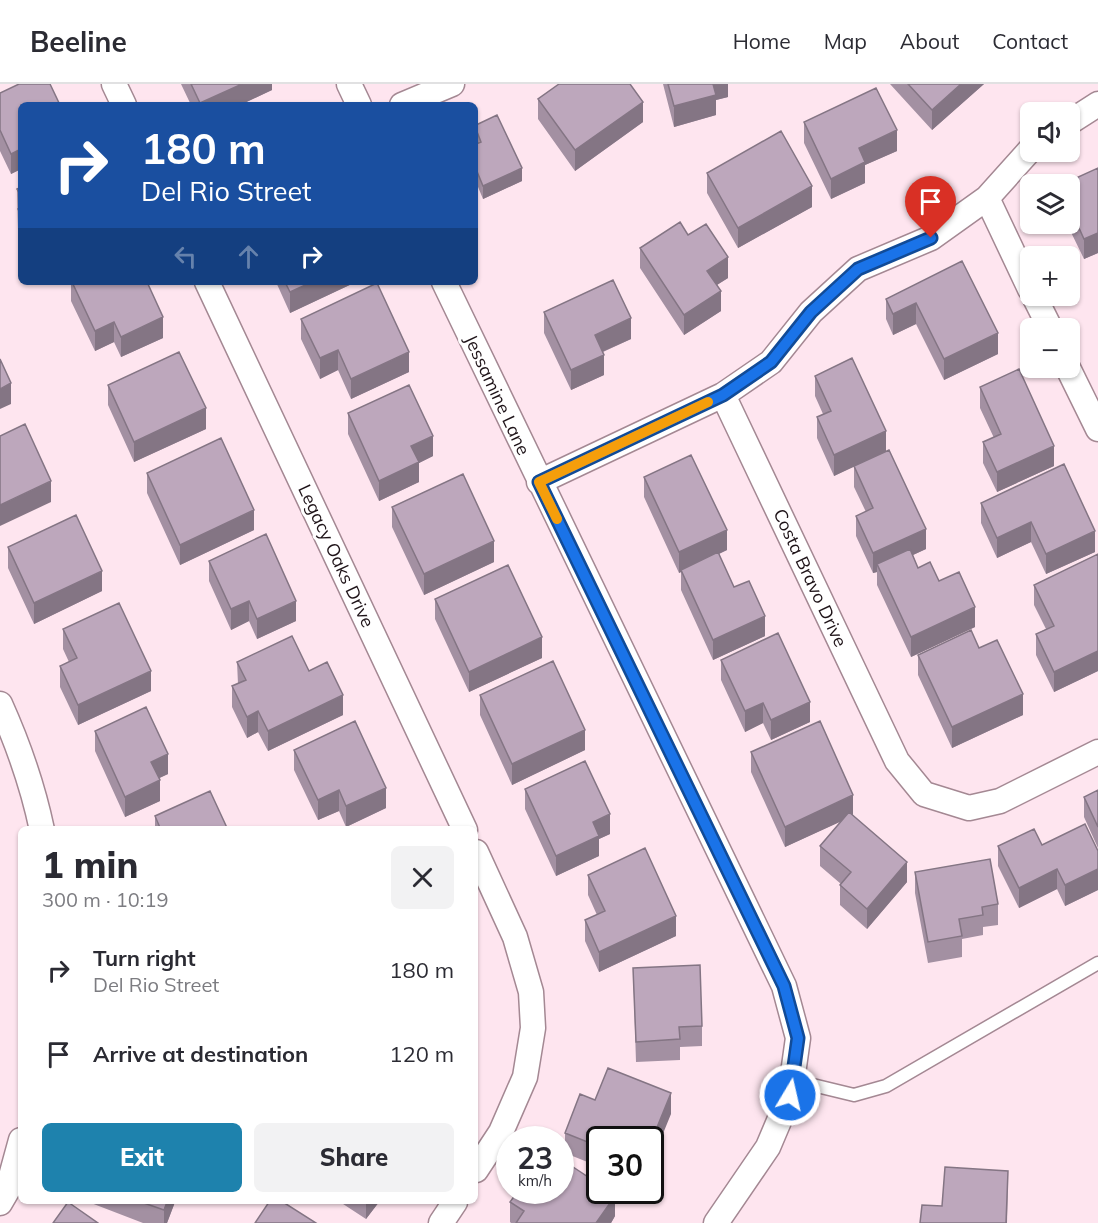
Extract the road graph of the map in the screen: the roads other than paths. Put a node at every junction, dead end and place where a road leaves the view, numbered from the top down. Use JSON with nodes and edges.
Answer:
{"nodes":[{"id":1,"x":114,"y":84,"type":"edge"},
{"id":2,"x":349,"y":84,"type":"edge"},
{"id":3,"x":452,"y":84,"type":"edge"},
{"id":4,"x":123,"y":102,"type":"edge"},
{"id":5,"x":358,"y":102,"type":"edge"},
{"id":6,"x":409,"y":102,"type":"edge"},
{"id":7,"x":1098,"y":104,"type":"edge"},
{"id":8,"x":1080,"y":116,"type":"edge"},
{"id":9,"x":1020,"y":161,"type":"edge"},
{"id":10,"x":987,"y":198,"type":"junction"},
{"id":11,"x":1020,"y":268,"type":"edge"},
{"id":12,"x":208,"y":285,"type":"edge"},
{"id":13,"x":445,"y":285,"type":"edge"},
{"id":14,"x":1073,"y":378,"type":"edge"},
{"id":15,"x":723,"y":395,"type":"junction"},
{"id":16,"x":1098,"y":429,"type":"edge"},
{"id":17,"x":539,"y":482,"type":"junction"},
{"id":18,"x":0,"y":705,"type":"edge"},
{"id":19,"x":1098,"y":752,"type":"edge"},
{"id":20,"x":41,"y":826,"type":"edge"},
{"id":21,"x":463,"y":826,"type":"edge"},
{"id":22,"x":478,"y":856,"type":"edge"},
{"id":23,"x":1098,"y":963,"type":"edge"},
{"id":24,"x":792,"y":1080,"type":"junction"},
{"id":25,"x":18,"y":1151,"type":"edge"},
{"id":26,"x":478,"y":1167,"type":"edge"},
{"id":27,"x":0,"y":1203,"type":"edge"},
{"id":28,"x":454,"y":1204,"type":"edge"},
{"id":29,"x":441,"y":1223,"type":"edge"},
{"id":30,"x":716,"y":1223,"type":"edge"}],
"edges":[{"from":1,"to":4,"type":"street"},
{"from":2,"to":5,"type":"street"},
{"from":3,"to":6,"type":"street"},
{"from":7,"to":8,"type":"street"},
{"from":9,"to":10,"type":"street"},
{"from":10,"to":11,"type":"street"},
{"from":10,"to":15,"type":"street"},
{"from":12,"to":21,"type":"street","name":"Legacy Oaks Drive"},
{"from":13,"to":17,"type":"street","name":"Jessamine Lane"},
{"from":14,"to":16,"type":"street"},
{"from":15,"to":17,"type":"street"},
{"from":15,"to":19,"type":"street","name":"Costa Bravo Drive"},
{"from":17,"to":24,"type":"street","name":"Jessamine Lane"},
{"from":18,"to":20,"type":"street"},
{"from":22,"to":26,"type":"street"},
{"from":23,"to":24,"type":"lane"},
{"from":24,"to":30,"type":"street","name":"Jessamine Lane"},
{"from":25,"to":27,"type":"street"},
{"from":28,"to":29,"type":"street"}]}
